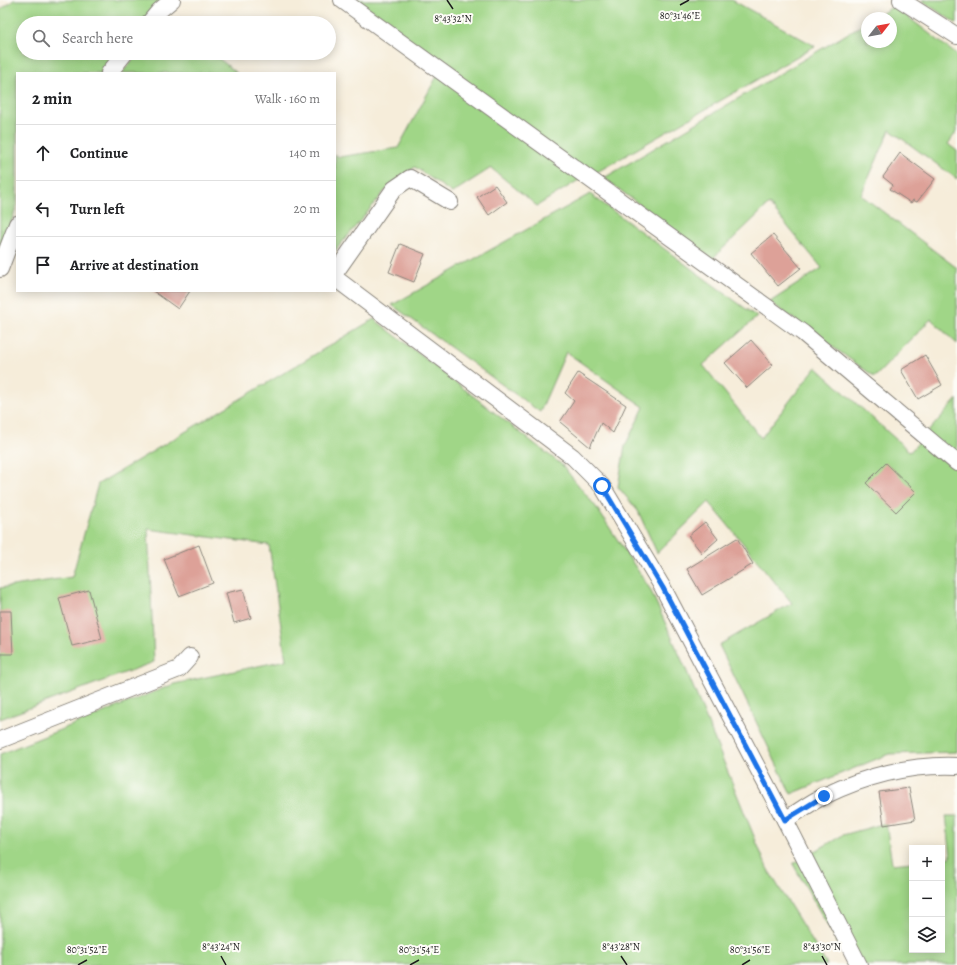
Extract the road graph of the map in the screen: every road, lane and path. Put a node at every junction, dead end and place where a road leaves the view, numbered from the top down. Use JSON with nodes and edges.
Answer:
{"nodes":[{"id":1,"x":172,"y":0,"type":"edge"},
{"id":2,"x":342,"y":0,"type":"edge"},
{"id":3,"x":901,"y":0,"type":"edge"},
{"id":4,"x":155,"y":16,"type":"edge"},
{"id":5,"x":957,"y":36,"type":"edge"},
{"id":6,"x":120,"y":60,"type":"edge"},
{"id":7,"x":111,"y":72,"type":"edge"},
{"id":8,"x":450,"y":202,"type":"dead end"},
{"id":9,"x":16,"y":227,"type":"edge"},
{"id":10,"x":0,"y":269,"type":"edge"},
{"id":11,"x":336,"y":272,"type":"edge"},
{"id":12,"x":336,"y":279,"type":"edge"},
{"id":13,"x":957,"y":463,"type":"edge"},
{"id":14,"x":190,"y":657,"type":"dead end"},
{"id":15,"x":0,"y":740,"type":"edge"},
{"id":16,"x":957,"y":766,"type":"edge"},
{"id":17,"x":785,"y":820,"type":"junction"},
{"id":18,"x":858,"y":965,"type":"edge"}],
"edges":[{"from":1,"to":4,"type":"street"},
{"from":2,"to":13,"type":"street"},
{"from":3,"to":5,"type":"street"},
{"from":6,"to":7,"type":"street"},
{"from":8,"to":11,"type":"street"},
{"from":9,"to":10,"type":"street"},
{"from":12,"to":17,"type":"street"},
{"from":14,"to":15,"type":"street"},
{"from":16,"to":17,"type":"street"},
{"from":17,"to":18,"type":"street"}]}
